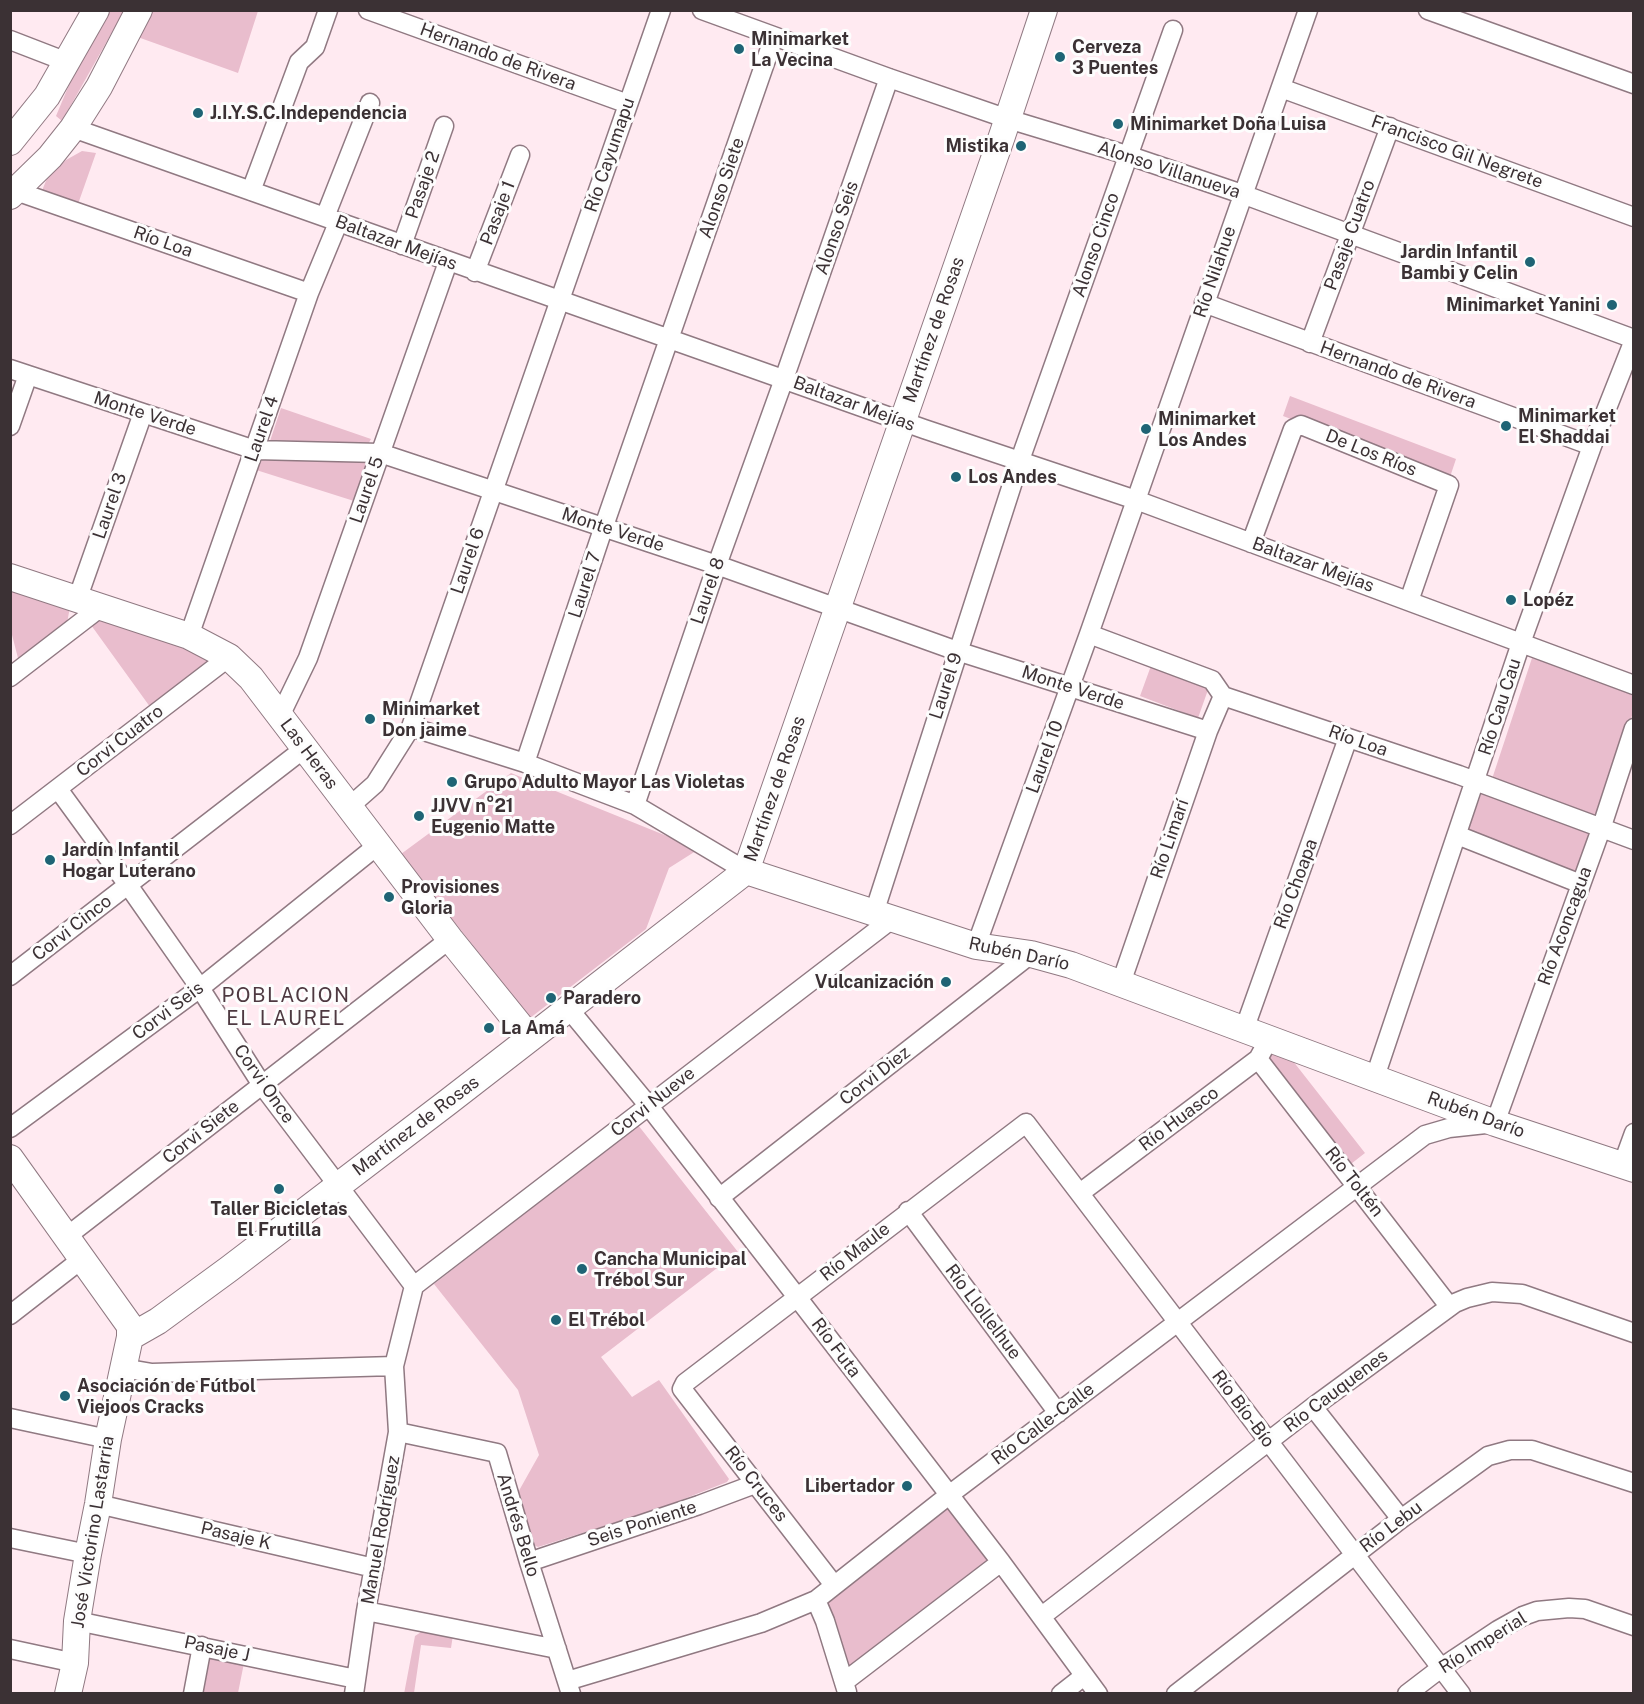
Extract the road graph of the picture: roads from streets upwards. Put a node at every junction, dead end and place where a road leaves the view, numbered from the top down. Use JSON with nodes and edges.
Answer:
{"nodes":[{"id":1,"x":96,"y":10,"type":"edge"},
{"id":2,"x":140,"y":10,"type":"edge"},
{"id":3,"x":328,"y":10,"type":"edge"},
{"id":4,"x":368,"y":10,"type":"edge"},
{"id":5,"x":661,"y":10,"type":"edge"},
{"id":6,"x":702,"y":10,"type":"edge"},
{"id":7,"x":1044,"y":10,"type":"edge"},
{"id":8,"x":1308,"y":10,"type":"edge"},
{"id":9,"x":1428,"y":10,"type":"edge"},
{"id":10,"x":1173,"y":30,"type":"dead end"},
{"id":11,"x":774,"y":37,"type":"junction"},
{"id":12,"x":10,"y":40,"type":"edge"},
{"id":13,"x":67,"y":62,"type":"junction"},
{"id":14,"x":889,"y":78,"type":"junction"},
{"id":15,"x":1634,"y":84,"type":"edge"},
{"id":16,"x":1281,"y":88,"type":"junction"},
{"id":17,"x":370,"y":103,"type":"dead end"},
{"id":18,"x":628,"y":104,"type":"junction"},
{"id":19,"x":1008,"y":119,"type":"junction"},
{"id":20,"x":444,"y":126,"type":"dead end"},
{"id":21,"x":1390,"y":127,"type":"junction"},
{"id":22,"x":73,"y":128,"type":"junction"},
{"id":23,"x":10,"y":142,"type":"edge"},
{"id":24,"x":520,"y":155,"type":"dead end"},
{"id":25,"x":1127,"y":155,"type":"junction"},
{"id":26,"x":251,"y":191,"type":"junction"},
{"id":27,"x":13,"y":193,"type":"edge"},
{"id":28,"x":1242,"y":194,"type":"junction"},
{"id":29,"x":1634,"y":217,"type":"edge"},
{"id":30,"x":331,"y":220,"type":"junction"},
{"id":31,"x":1350,"y":234,"type":"junction"},
{"id":32,"x":402,"y":245,"type":"junction"},
{"id":33,"x":448,"y":262,"type":"junction"},
{"id":34,"x":475,"y":272,"type":"junction"},
{"id":35,"x":309,"y":293,"type":"junction"},
{"id":36,"x":560,"y":300,"type":"junction"},
{"id":37,"x":1204,"y":303,"type":"junction"},
{"id":38,"x":669,"y":339,"type":"junction"},
{"id":39,"x":1634,"y":339,"type":"edge"},
{"id":40,"x":1310,"y":343,"type":"junction"},
{"id":41,"x":19,"y":372,"type":"edge"},
{"id":42,"x":784,"y":378,"type":"junction"},
{"id":43,"x":142,"y":413,"type":"junction"},
{"id":44,"x":903,"y":421,"type":"junction"},
{"id":45,"x":10,"y":426,"type":"edge"},
{"id":46,"x":1592,"y":446,"type":"junction"},
{"id":47,"x":255,"y":450,"type":"junction"},
{"id":48,"x":380,"y":453,"type":"junction"},
{"id":49,"x":1020,"y":460,"type":"junction"},
{"id":50,"x":493,"y":491,"type":"junction"},
{"id":51,"x":1136,"y":500,"type":"junction"},
{"id":52,"x":604,"y":526,"type":"junction"},
{"id":53,"x":1251,"y":543,"type":"junction"},
{"id":54,"x":717,"y":565,"type":"junction"},
{"id":55,"x":10,"y":577,"type":"edge"},
{"id":56,"x":77,"y":600,"type":"junction"},
{"id":57,"x":1409,"y":601,"type":"junction"},
{"id":58,"x":101,"y":607,"type":"junction"},
{"id":59,"x":838,"y":608,"type":"junction"},
{"id":60,"x":1089,"y":634,"type":"junction"},
{"id":61,"x":189,"y":636,"type":"junction"},
{"id":62,"x":1521,"y":643,"type":"junction"},
{"id":63,"x":957,"y":651,"type":"junction"},
{"id":64,"x":229,"y":657,"type":"junction"},
{"id":65,"x":10,"y":677,"type":"edge"},
{"id":66,"x":1634,"y":685,"type":"edge"},
{"id":67,"x":1070,"y":688,"type":"junction"},
{"id":68,"x":1223,"y":696,"type":"junction"},
{"id":69,"x":280,"y":716,"type":"junction"},
{"id":70,"x":411,"y":726,"type":"junction"},
{"id":71,"x":1634,"y":728,"type":"edge"},
{"id":72,"x":1208,"y":731,"type":"junction"},
{"id":73,"x":1348,"y":738,"type":"junction"},
{"id":74,"x":305,"y":748,"type":"junction"},
{"id":75,"x":525,"y":763,"type":"junction"},
{"id":76,"x":1475,"y":782,"type":"junction"},
{"id":77,"x":58,"y":789,"type":"junction"},
{"id":78,"x":635,"y":805,"type":"junction"},
{"id":79,"x":350,"y":807,"type":"junction"},
{"id":80,"x":10,"y":825,"type":"edge"},
{"id":81,"x":1601,"y":829,"type":"junction"},
{"id":82,"x":1457,"y":835,"type":"junction"},
{"id":83,"x":1634,"y":840,"type":"edge"},
{"id":84,"x":378,"y":845,"type":"junction"},
{"id":85,"x":746,"y":871,"type":"junction"},
{"id":86,"x":1581,"y":884,"type":"junction"},
{"id":87,"x":128,"y":885,"type":"junction"},
{"id":88,"x":883,"y":916,"type":"junction"},
{"id":89,"x":450,"y":939,"type":"junction"},
{"id":90,"x":976,"y":946,"type":"junction"},
{"id":91,"x":1031,"y":954,"type":"junction"},
{"id":92,"x":10,"y":976,"type":"edge"},
{"id":93,"x":1120,"y":983,"type":"junction"},
{"id":94,"x":200,"y":988,"type":"junction"},
{"id":95,"x":568,"y":1008,"type":"junction"},
{"id":96,"x":1244,"y":1030,"type":"junction"},
{"id":97,"x":530,"y":1038,"type":"junction"},
{"id":98,"x":1264,"y":1048,"type":"junction"},
{"id":99,"x":1375,"y":1077,"type":"junction"},
{"id":100,"x":262,"y":1085,"type":"junction"},
{"id":101,"x":648,"y":1105,"type":"junction"},
{"id":102,"x":1495,"y":1123,"type":"junction"},
{"id":103,"x":1026,"y":1124,"type":"joint"},
{"id":104,"x":10,"y":1128,"type":"edge"},
{"id":105,"x":1634,"y":1134,"type":"edge"},
{"id":106,"x":1628,"y":1167,"type":"edge"},
{"id":107,"x":13,"y":1168,"type":"edge"},
{"id":108,"x":338,"y":1185,"type":"junction"},
{"id":109,"x":1358,"y":1186,"type":"junction"},
{"id":110,"x":1080,"y":1193,"type":"junction"},
{"id":111,"x":719,"y":1198,"type":"junction"},
{"id":112,"x":908,"y":1211,"type":"junction"},
{"id":113,"x":66,"y":1237,"type":"junction"},
{"id":114,"x":82,"y":1259,"type":"junction"},
{"id":115,"x":414,"y":1286,"type":"junction"},
{"id":116,"x":797,"y":1297,"type":"junction"},
{"id":117,"x":1449,"y":1306,"type":"junction"},
{"id":118,"x":10,"y":1315,"type":"edge"},
{"id":119,"x":1178,"y":1322,"type":"junction"},
{"id":120,"x":1634,"y":1333,"type":"edge"},
{"id":121,"x":130,"y":1337,"type":"junction"},
{"id":122,"x":394,"y":1366,"type":"junction"},
{"id":123,"x":123,"y":1368,"type":"junction"},
{"id":124,"x":685,"y":1383,"type":"joint"},
{"id":125,"x":1313,"y":1407,"type":"junction"},
{"id":126,"x":1058,"y":1413,"type":"junction"},
{"id":127,"x":10,"y":1419,"type":"edge"},
{"id":128,"x":398,"y":1432,"type":"junction"},
{"id":129,"x":108,"y":1439,"type":"junction"},
{"id":130,"x":1268,"y":1442,"type":"junction"},
{"id":131,"x":1634,"y":1483,"type":"edge"},
{"id":132,"x":755,"y":1484,"type":"junction"},
{"id":133,"x":949,"y":1495,"type":"junction"},
{"id":134,"x":98,"y":1504,"type":"junction"},
{"id":135,"x":1401,"y":1519,"type":"junction"},
{"id":136,"x":10,"y":1538,"type":"edge"},
{"id":137,"x":88,"y":1554,"type":"junction"},
{"id":138,"x":1355,"y":1555,"type":"junction"},
{"id":139,"x":529,"y":1562,"type":"junction"},
{"id":140,"x":1001,"y":1562,"type":"junction"},
{"id":141,"x":374,"y":1568,"type":"junction"},
{"id":142,"x":834,"y":1585,"type":"junction"},
{"id":143,"x":816,"y":1600,"type":"junction"},
{"id":144,"x":366,"y":1611,"type":"junction"},
{"id":145,"x":1042,"y":1616,"type":"junction"},
{"id":146,"x":77,"y":1621,"type":"junction"},
{"id":147,"x":1634,"y":1626,"type":"edge"},
{"id":148,"x":202,"y":1646,"type":"junction"},
{"id":149,"x":10,"y":1649,"type":"edge"},
{"id":150,"x":557,"y":1649,"type":"junction"},
{"id":151,"x":75,"y":1663,"type":"junction"},
{"id":152,"x":1441,"y":1668,"type":"junction"},
{"id":153,"x":1084,"y":1676,"type":"junction"},
{"id":154,"x":355,"y":1686,"type":"edge"},
{"id":155,"x":569,"y":1688,"type":"edge"},
{"id":156,"x":846,"y":1688,"type":"edge"},
{"id":157,"x":68,"y":1694,"type":"edge"},
{"id":158,"x":193,"y":1694,"type":"edge"},
{"id":159,"x":1061,"y":1694,"type":"edge"},
{"id":160,"x":1098,"y":1694,"type":"edge"},
{"id":161,"x":1176,"y":1694,"type":"edge"},
{"id":162,"x":1407,"y":1694,"type":"edge"},
{"id":163,"x":1461,"y":1694,"type":"edge"}],
"edges":[{"from":1,"to":13,"type":"street"},
{"from":2,"to":22,"type":"street"},
{"from":3,"to":26,"type":"street"},
{"from":4,"to":18,"type":"street","name":"Hernando de Rivera"},
{"from":5,"to":18,"type":"street","name":"Río Cayumapu"},
{"from":6,"to":11,"type":"street","name":"Alonso Villanueva"},
{"from":7,"to":19,"type":"street","name":"Martínez de Rosas"},
{"from":8,"to":16,"type":"street","name":"Río Nilahue"},
{"from":9,"to":15,"type":"street"},
{"from":10,"to":25,"type":"street","name":"Alonso Cinco"},
{"from":11,"to":14,"type":"street","name":"Alonso Villanueva"},
{"from":11,"to":38,"type":"street","name":"Alonso Siete"},
{"from":12,"to":13,"type":"street"},
{"from":13,"to":23,"type":"street"},
{"from":14,"to":19,"type":"street","name":"Alonso Villanueva"},
{"from":14,"to":42,"type":"street","name":"Alonso Seis"},
{"from":16,"to":21,"type":"street","name":"Francisco Gil Negrete"},
{"from":16,"to":28,"type":"street","name":"Río Nilahue"},
{"from":17,"to":30,"type":"street","name":"Laurel 4"},
{"from":18,"to":36,"type":"street","name":"Río Cayumapu"},
{"from":19,"to":25,"type":"street","name":"Alonso Villanueva"},
{"from":19,"to":44,"type":"street","name":"Martínez de Rosas"},
{"from":20,"to":32,"type":"street","name":"Pasaje 2"},
{"from":21,"to":29,"type":"street","name":"Francisco Gil Negrete"},
{"from":21,"to":31,"type":"street","name":"Pasaje Cuatro"},
{"from":22,"to":26,"type":"street","name":"Baltazar Mejías"},
{"from":22,"to":27,"type":"street"},
{"from":24,"to":34,"type":"street","name":"Pasaje 1"},
{"from":25,"to":28,"type":"street","name":"Alonso Villanueva"},
{"from":25,"to":49,"type":"street","name":"Alonso Cinco"},
{"from":26,"to":30,"type":"street","name":"Baltazar Mejías"},
{"from":27,"to":35,"type":"street","name":"Río Loa"},
{"from":28,"to":31,"type":"street","name":"Alonso Villanueva"},
{"from":28,"to":37,"type":"street","name":"Río Nilahue"},
{"from":30,"to":32,"type":"street","name":"Baltazar Mejías"},
{"from":30,"to":35,"type":"street","name":"Laurel 4"},
{"from":31,"to":39,"type":"street","name":"Alonso Villanueva"},
{"from":31,"to":40,"type":"street","name":"Pasaje Cuatro"},
{"from":32,"to":33,"type":"street","name":"Baltazar Mejías"},
{"from":33,"to":34,"type":"street","name":"Baltazar Mejías"},
{"from":33,"to":48,"type":"street","name":"Laurel 5"},
{"from":34,"to":36,"type":"street","name":"Baltazar Mejías"},
{"from":35,"to":47,"type":"street","name":"Laurel 4"},
{"from":36,"to":38,"type":"street","name":"Baltazar Mejías"},
{"from":36,"to":50,"type":"street","name":"Laurel 6"},
{"from":37,"to":40,"type":"street","name":"Hernando de Rivera"},
{"from":37,"to":51,"type":"street","name":"Río Nilahue"},
{"from":38,"to":42,"type":"street","name":"Baltazar Mejías"},
{"from":38,"to":52,"type":"street","name":"Laurel 7"},
{"from":39,"to":46,"type":"street","name":"Río Cau Cau"},
{"from":40,"to":46,"type":"street","name":"Hernando de Rivera"},
{"from":41,"to":43,"type":"street","name":"Monte Verde"},
{"from":41,"to":45,"type":"street"},
{"from":42,"to":44,"type":"street","name":"Baltazar Mejías"},
{"from":42,"to":54,"type":"street","name":"Laurel 8"},
{"from":43,"to":47,"type":"street","name":"Monte Verde"},
{"from":43,"to":56,"type":"street","name":"Laurel 3"},
{"from":44,"to":49,"type":"street","name":"Baltazar Mejías"},
{"from":44,"to":59,"type":"street","name":"Martínez de Rosas"},
{"from":46,"to":62,"type":"street","name":"Río Cau Cau"},
{"from":47,"to":48,"type":"street","name":"Monte Verde"},
{"from":47,"to":61,"type":"street","name":"Laurel 4"},
{"from":48,"to":50,"type":"street","name":"Monte Verde"},
{"from":48,"to":69,"type":"street","name":"Laurel 5"},
{"from":49,"to":51,"type":"street","name":"Baltazar Mejías"},
{"from":49,"to":63,"type":"street","name":"Laurel 9"},
{"from":50,"to":52,"type":"street","name":"Monte Verde"},
{"from":50,"to":70,"type":"street","name":"Laurel 6"},
{"from":51,"to":53,"type":"street","name":"Baltazar Mejías"},
{"from":51,"to":60,"type":"street","name":"Laurel 10"},
{"from":52,"to":54,"type":"street","name":"Monte Verde"},
{"from":52,"to":75,"type":"street","name":"Laurel 7"},
{"from":53,"to":57,"type":"street","name":"Baltazar Mejías"},
{"from":53,"to":57,"type":"street","name":"De Los Ríos"},
{"from":54,"to":59,"type":"street","name":"Monte Verde"},
{"from":54,"to":78,"type":"street","name":"Laurel 8"},
{"from":55,"to":56,"type":"street","name":"Las Heras"},
{"from":56,"to":58,"type":"street","name":"Las Heras"},
{"from":57,"to":62,"type":"street","name":"Baltazar Mejías"},
{"from":58,"to":61,"type":"street","name":"Las Heras"},
{"from":58,"to":65,"type":"street"},
{"from":59,"to":63,"type":"street","name":"Monte Verde"},
{"from":59,"to":85,"type":"street","name":"Martínez de Rosas"},
{"from":60,"to":67,"type":"street","name":"Laurel 10"},
{"from":60,"to":68,"type":"street","name":"Río Loa"},
{"from":61,"to":64,"type":"street","name":"Las Heras"},
{"from":62,"to":66,"type":"street","name":"Baltazar Mejías"},
{"from":62,"to":76,"type":"street","name":"Río Cau Cau"},
{"from":63,"to":67,"type":"street","name":"Monte Verde"},
{"from":63,"to":88,"type":"street","name":"Laurel 9"},
{"from":64,"to":69,"type":"street","name":"Las Heras"},
{"from":64,"to":77,"type":"street","name":"Corvi Cuatro"},
{"from":67,"to":72,"type":"street","name":"Monte Verde"},
{"from":67,"to":90,"type":"street","name":"Laurel 10"},
{"from":68,"to":72,"type":"street","name":"Río Limarí"},
{"from":68,"to":73,"type":"street","name":"Río Loa"},
{"from":69,"to":74,"type":"street","name":"Las Heras"},
{"from":70,"to":75,"type":"street","name":"Rubén Darío"},
{"from":70,"to":79,"type":"street","name":"Laurel 6"},
{"from":71,"to":81,"type":"street","name":"Río Aconcagua"},
{"from":72,"to":93,"type":"street","name":"Río Limarí"},
{"from":73,"to":76,"type":"street","name":"Río Loa"},
{"from":73,"to":96,"type":"street","name":"Río Choapa"},
{"from":74,"to":79,"type":"street","name":"Las Heras"},
{"from":74,"to":87,"type":"street","name":"Corvi Cinco"},
{"from":75,"to":78,"type":"street","name":"Rubén Darío"},
{"from":76,"to":81,"type":"street","name":"Río Loa"},
{"from":76,"to":82,"type":"street","name":"Río Cau Cau"},
{"from":77,"to":80,"type":"street","name":"Corvi Cuatro"},
{"from":77,"to":87,"type":"street","name":"Corvi Once"},
{"from":78,"to":85,"type":"street","name":"Rubén Darío"},
{"from":79,"to":84,"type":"street","name":"Las Heras"},
{"from":81,"to":83,"type":"street","name":"Río Loa"},
{"from":81,"to":86,"type":"street","name":"Río Aconcagua"},
{"from":82,"to":86,"type":"street"},
{"from":82,"to":99,"type":"street","name":"Río Cau Cau"},
{"from":84,"to":89,"type":"street","name":"Las Heras"},
{"from":84,"to":94,"type":"street","name":"Corvi Seis"},
{"from":85,"to":88,"type":"street","name":"Rubén Darío"},
{"from":85,"to":95,"type":"street","name":"Martínez de Rosas"},
{"from":86,"to":102,"type":"street","name":"Río Aconcagua"},
{"from":87,"to":92,"type":"street","name":"Corvi Cinco"},
{"from":87,"to":94,"type":"street","name":"Corvi Once"},
{"from":88,"to":90,"type":"street","name":"Rubén Darío"},
{"from":88,"to":101,"type":"street","name":"Corvi Nueve"},
{"from":89,"to":97,"type":"street","name":"Las Heras"},
{"from":89,"to":100,"type":"street","name":"Corvi Siete"},
{"from":90,"to":91,"type":"street","name":"Rubén Darío"},
{"from":91,"to":93,"type":"street","name":"Rubén Darío"},
{"from":91,"to":111,"type":"street","name":"Corvi Diez"},
{"from":93,"to":96,"type":"street","name":"Rubén Darío"},
{"from":94,"to":100,"type":"street","name":"Corvi Once"},
{"from":94,"to":104,"type":"street","name":"Corvi Seis"},
{"from":95,"to":97,"type":"street","name":"Martínez de Rosas"},
{"from":95,"to":101,"type":"street","name":"Río Futa"},
{"from":96,"to":98,"type":"street","name":"Rubén Darío"},
{"from":97,"to":108,"type":"street","name":"Martínez de Rosas"},
{"from":98,"to":99,"type":"street","name":"Rubén Darío"},
{"from":98,"to":109,"type":"street","name":"Río Toltén"},
{"from":98,"to":110,"type":"street","name":"Río Huasco"},
{"from":99,"to":102,"type":"street","name":"Rubén Darío"},
{"from":100,"to":108,"type":"street","name":"Corvi Once"},
{"from":100,"to":113,"type":"street","name":"Corvi Siete"},
{"from":101,"to":111,"type":"street","name":"Río Futa"},
{"from":101,"to":115,"type":"street","name":"Corvi Nueve"},
{"from":102,"to":106,"type":"street","name":"Rubén Darío"},
{"from":102,"to":109,"type":"street","name":"Río Calle-Calle"},
{"from":103,"to":110,"type":"street","name":"Río Bío-Bío"},
{"from":103,"to":112,"type":"street","name":"Río Maule"},
{"from":105,"to":106,"type":"street"},
{"from":107,"to":113,"type":"street"},
{"from":108,"to":115,"type":"street","name":"Corvi Once"},
{"from":108,"to":121,"type":"street","name":"Martínez de Rosas"},
{"from":109,"to":117,"type":"street","name":"Río Toltén"},
{"from":109,"to":119,"type":"street","name":"Río Calle-Calle"},
{"from":110,"to":119,"type":"street","name":"Río Bío-Bío"},
{"from":111,"to":116,"type":"street","name":"Río Futa"},
{"from":112,"to":116,"type":"street","name":"Río Maule"},
{"from":112,"to":126,"type":"street","name":"Río Llollelhue"},
{"from":113,"to":114,"type":"street"},
{"from":114,"to":118,"type":"street"},
{"from":114,"to":121,"type":"street"},
{"from":115,"to":122,"type":"street","name":"Manuel Rodríguez"},
{"from":116,"to":124,"type":"street","name":"Río Maule"},
{"from":116,"to":133,"type":"street","name":"Río Futa"},
{"from":117,"to":120,"type":"street","name":"Río Cauquenes"},
{"from":117,"to":125,"type":"street","name":"Río Cauquenes"},
{"from":119,"to":126,"type":"street","name":"Río Calle-Calle"},
{"from":119,"to":130,"type":"street","name":"Río Bío-Bío"},
{"from":121,"to":123,"type":"street","name":"José Victorino Lastarria"},
{"from":122,"to":123,"type":"street"},
{"from":122,"to":128,"type":"street","name":"Manuel Rodríguez"},
{"from":123,"to":129,"type":"street","name":"José Victorino Lastarria"},
{"from":124,"to":132,"type":"street","name":"Río Cruces"},
{"from":125,"to":130,"type":"street","name":"Río Cauquenes"},
{"from":125,"to":135,"type":"street"},
{"from":126,"to":133,"type":"street","name":"Río Calle-Calle"},
{"from":127,"to":129,"type":"street"},
{"from":128,"to":139,"type":"street","name":"Andrés Bello"},
{"from":128,"to":141,"type":"street","name":"Manuel Rodríguez"},
{"from":129,"to":134,"type":"street","name":"José Victorino Lastarria"},
{"from":130,"to":138,"type":"street","name":"Río Bío-Bío"},
{"from":130,"to":145,"type":"street","name":"Río Cauquenes"},
{"from":131,"to":135,"type":"street","name":"Río Lebu"},
{"from":132,"to":139,"type":"street","name":"Seis Poniente"},
{"from":132,"to":142,"type":"street","name":"Río Cruces"},
{"from":133,"to":140,"type":"street","name":"Río Futa"},
{"from":133,"to":142,"type":"street","name":"Río Calle-Calle"},
{"from":134,"to":137,"type":"street","name":"José Victorino Lastarria"},
{"from":134,"to":141,"type":"street","name":"Pasaje K"},
{"from":135,"to":138,"type":"street","name":"Río Lebu"},
{"from":136,"to":137,"type":"street"},
{"from":137,"to":146,"type":"street","name":"José Victorino Lastarria"},
{"from":138,"to":152,"type":"street","name":"Río Bío-Bío"},
{"from":138,"to":161,"type":"street","name":"Río Lebu"},
{"from":139,"to":150,"type":"street","name":"Andrés Bello"},
{"from":140,"to":145,"type":"street","name":"Río Futa"},
{"from":140,"to":156,"type":"street"},
{"from":141,"to":144,"type":"street","name":"Manuel Rodríguez"},
{"from":142,"to":143,"type":"street","name":"Río Calle-Calle"},
{"from":143,"to":155,"type":"street","name":"Río Calle-Calle"},
{"from":143,"to":156,"type":"street"},
{"from":144,"to":150,"type":"street"},
{"from":144,"to":154,"type":"street","name":"Manuel Rodríguez"},
{"from":145,"to":153,"type":"street","name":"Río Futa"},
{"from":146,"to":148,"type":"street","name":"Pasaje J"},
{"from":146,"to":151,"type":"street","name":"José Victorino Lastarria"},
{"from":147,"to":152,"type":"street","name":"Río Imperial"},
{"from":148,"to":154,"type":"street","name":"Pasaje J"},
{"from":148,"to":158,"type":"street"},
{"from":149,"to":151,"type":"street"},
{"from":150,"to":155,"type":"street","name":"Andrés Bello"},
{"from":151,"to":157,"type":"street","name":"José Victorino Lastarria"},
{"from":152,"to":162,"type":"street","name":"Río Imperial"},
{"from":152,"to":163,"type":"street","name":"Río Bío-Bío"},
{"from":153,"to":159,"type":"street"},
{"from":153,"to":160,"type":"street","name":"Río Futa"}]}
